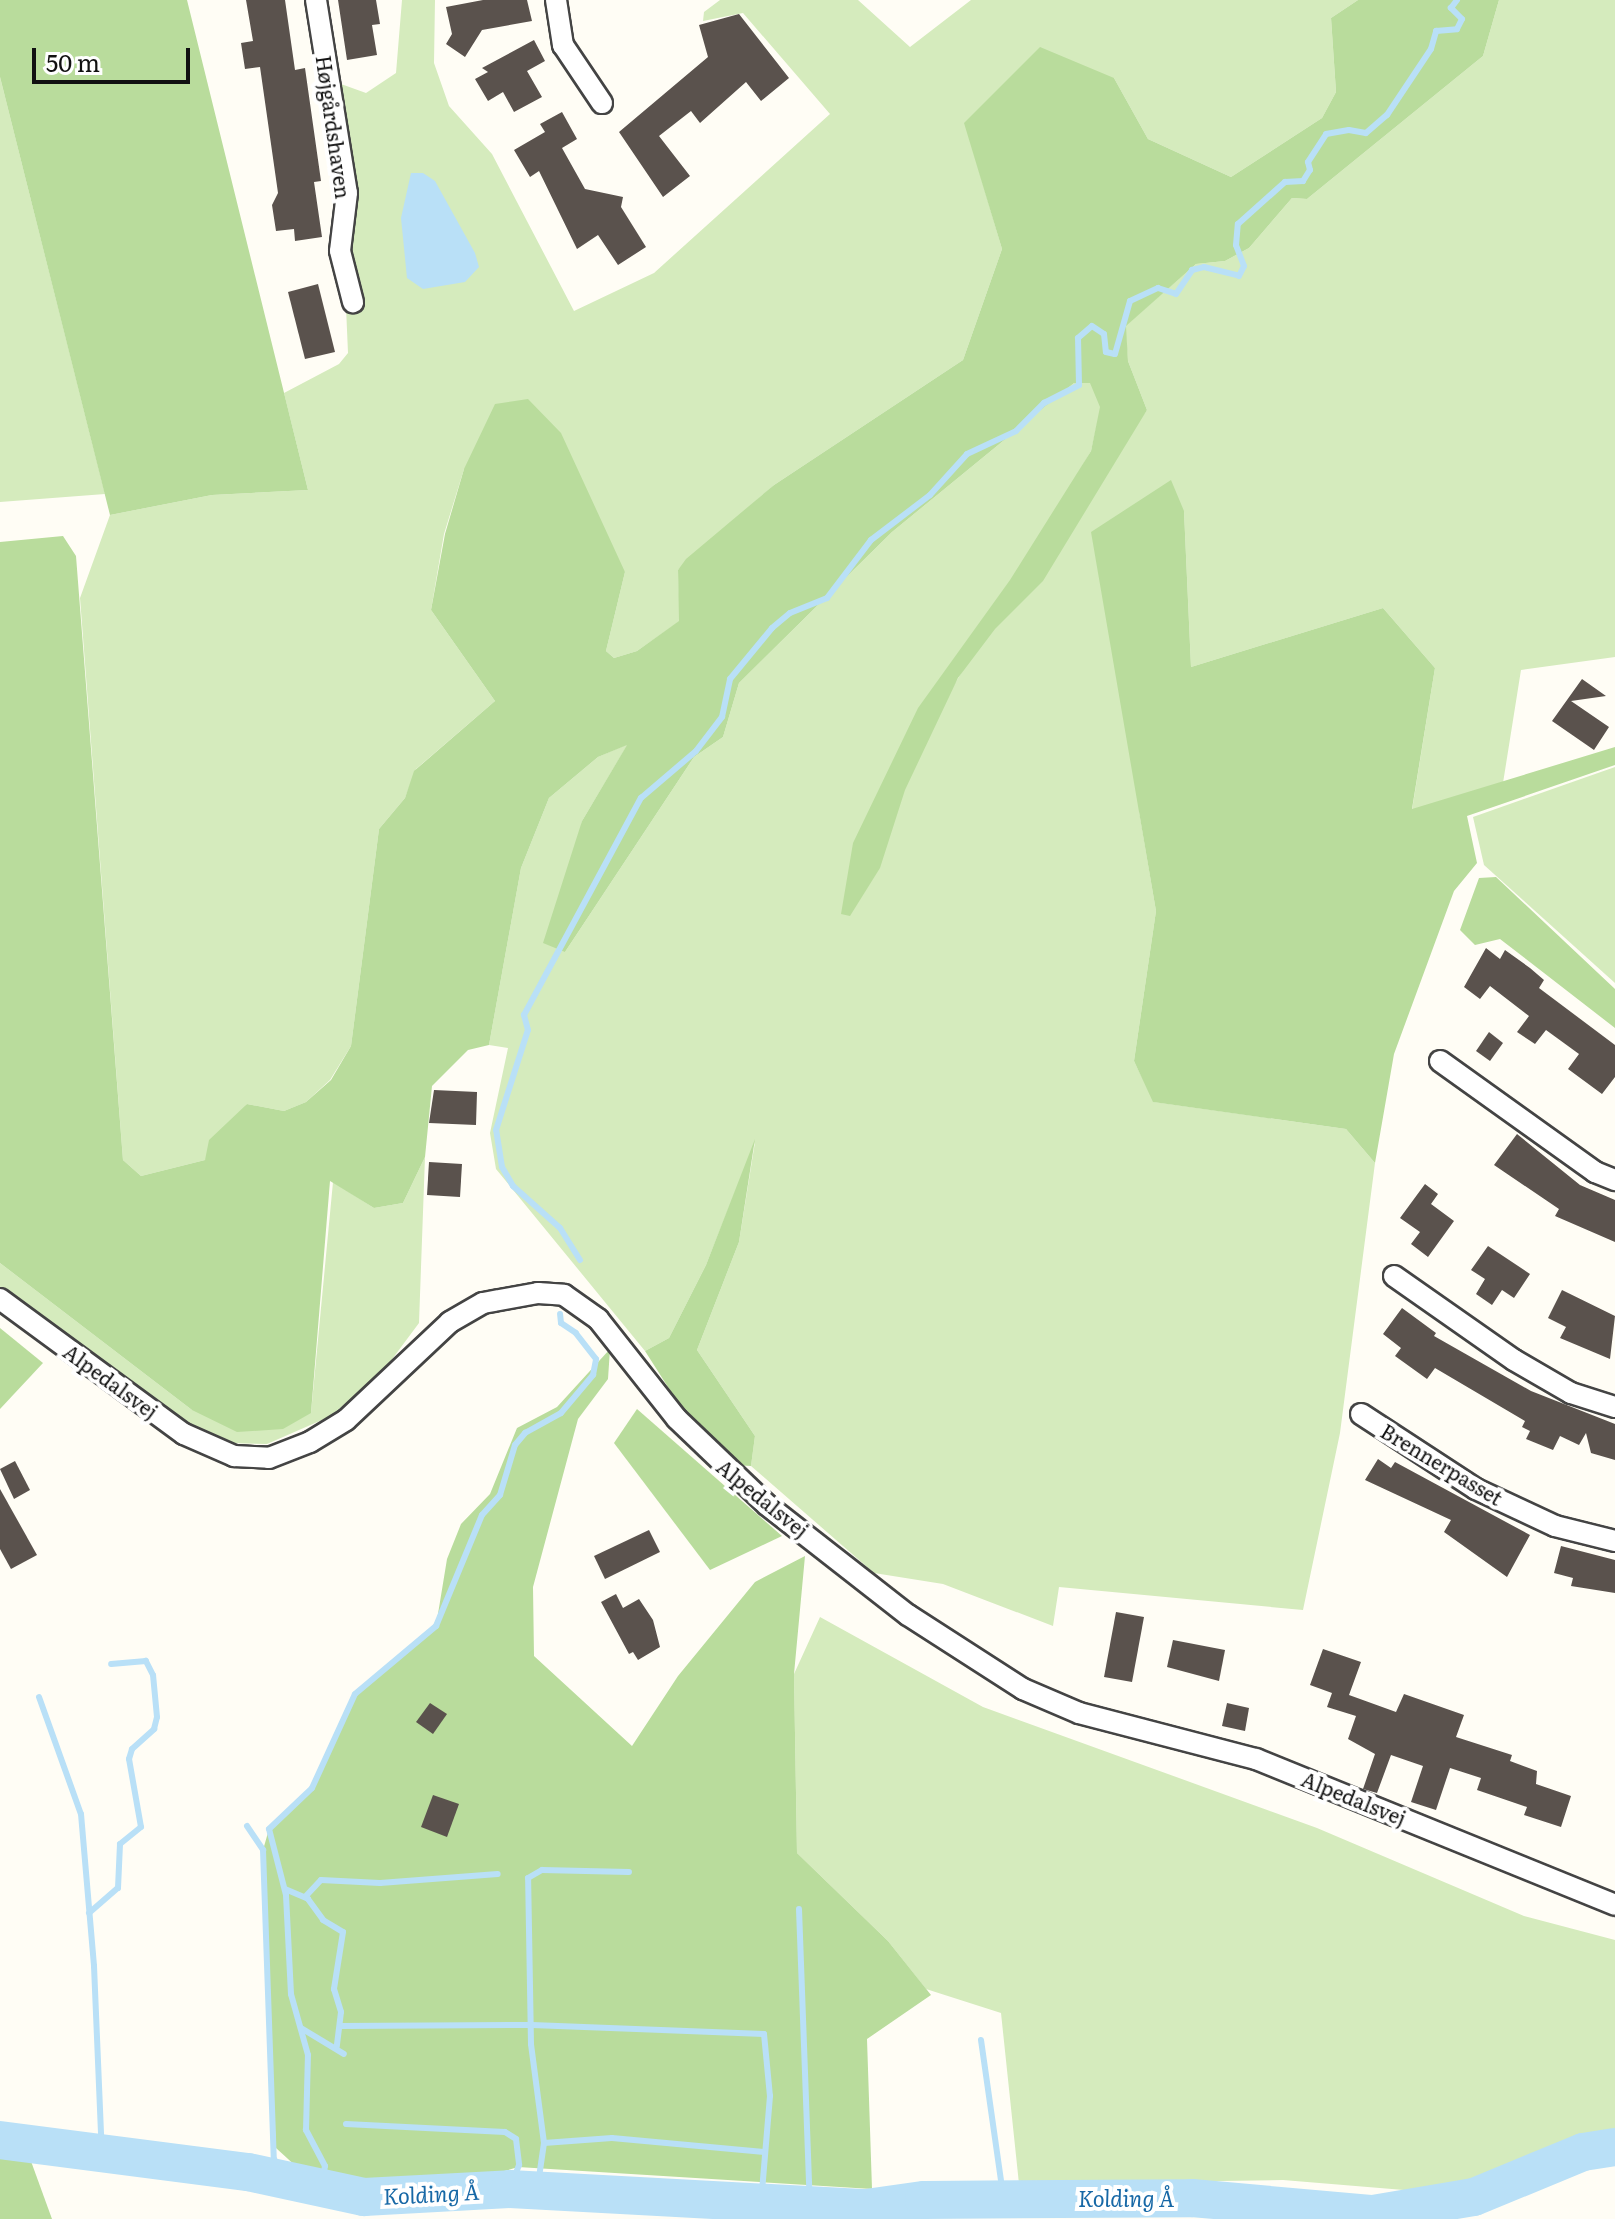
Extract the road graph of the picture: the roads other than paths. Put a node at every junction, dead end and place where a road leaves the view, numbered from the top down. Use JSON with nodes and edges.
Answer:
{"nodes":[{"id":1,"x":316,"y":0,"type":"edge"},
{"id":2,"x":556,"y":0,"type":"edge"},
{"id":3,"x":602,"y":103,"type":"dead end"},
{"id":4,"x":353,"y":302,"type":"dead end"},
{"id":5,"x":1440,"y":1061,"type":"dead end"},
{"id":6,"x":1615,"y":1180,"type":"edge"},
{"id":7,"x":1394,"y":1276,"type":"dead end"},
{"id":8,"x":0,"y":1299,"type":"edge"},
{"id":9,"x":1615,"y":1407,"type":"edge"},
{"id":10,"x":1361,"y":1414,"type":"dead end"},
{"id":11,"x":1615,"y":1541,"type":"edge"},
{"id":12,"x":1615,"y":1905,"type":"edge"}],
"edges":[{"from":1,"to":4,"type":"street","name":"Højgårdshaven"},
{"from":2,"to":3,"type":"street"},
{"from":5,"to":6,"type":"street"},
{"from":7,"to":9,"type":"street"},
{"from":8,"to":12,"type":"street","name":"Alpedalsvej"},
{"from":10,"to":11,"type":"street","name":"Brennerpasset"}]}
